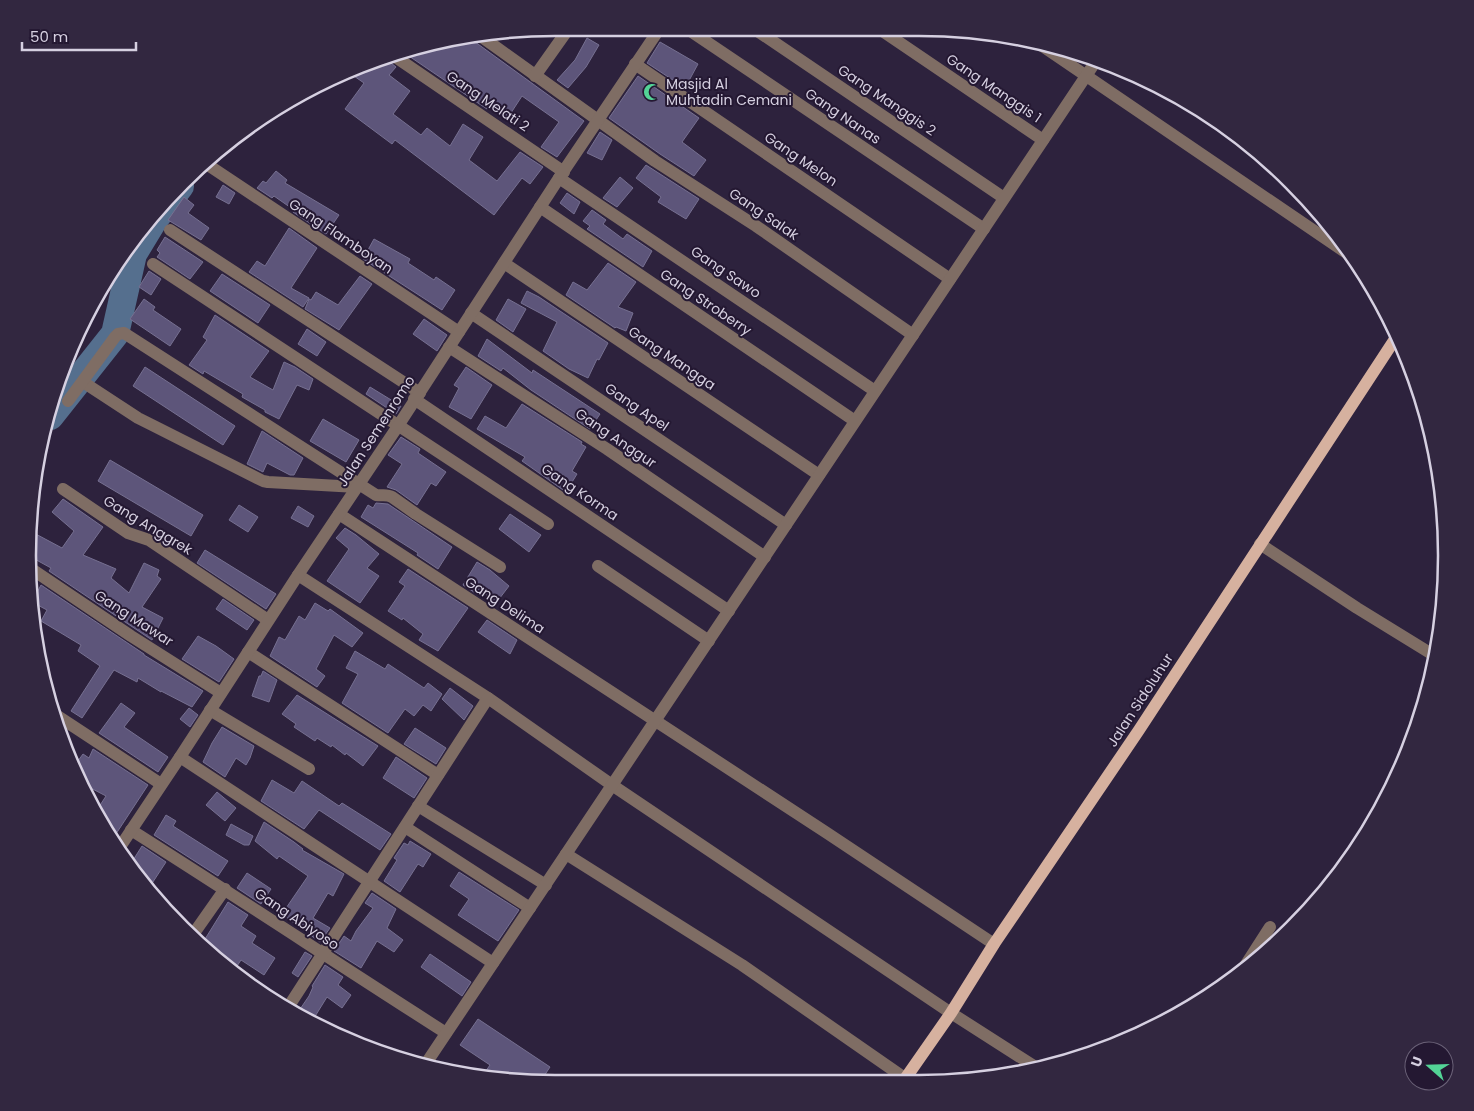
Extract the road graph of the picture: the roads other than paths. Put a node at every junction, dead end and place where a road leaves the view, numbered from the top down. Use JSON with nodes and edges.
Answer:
{"nodes":[{"id":1,"x":563,"y":36,"type":"edge"},
{"id":2,"x":654,"y":36,"type":"edge"},
{"id":3,"x":698,"y":36,"type":"edge"},
{"id":4,"x":765,"y":36,"type":"edge"},
{"id":5,"x":890,"y":36,"type":"edge"},
{"id":6,"x":490,"y":41,"type":"edge"},
{"id":7,"x":1056,"y":55,"type":"edge"},
{"id":8,"x":400,"y":60,"type":"edge"},
{"id":9,"x":635,"y":64,"type":"junction"},
{"id":10,"x":1092,"y":67,"type":"edge"},
{"id":11,"x":1086,"y":75,"type":"junction"},
{"id":12,"x":535,"y":76,"type":"junction"},
{"id":13,"x":598,"y":120,"type":"junction"},
{"id":14,"x":1043,"y":140,"type":"junction"},
{"id":15,"x":211,"y":167,"type":"edge"},
{"id":16,"x":562,"y":175,"type":"junction"},
{"id":17,"x":1004,"y":198,"type":"junction"},
{"id":18,"x":540,"y":208,"type":"junction"},
{"id":19,"x":984,"y":229,"type":"junction"},
{"id":20,"x":170,"y":230,"type":"dead end"},
{"id":21,"x":1334,"y":244,"type":"edge"},
{"id":22,"x":504,"y":263,"type":"junction"},
{"id":23,"x":153,"y":264,"type":"dead end"},
{"id":24,"x":950,"y":278,"type":"junction"},
{"id":25,"x":471,"y":314,"type":"junction"},
{"id":26,"x":459,"y":332,"type":"junction"},
{"id":27,"x":913,"y":334,"type":"junction"},
{"id":28,"x":1392,"y":344,"type":"edge"},
{"id":29,"x":449,"y":347,"type":"junction"},
{"id":30,"x":82,"y":382,"type":"junction"},
{"id":31,"x":875,"y":391,"type":"junction"},
{"id":32,"x":417,"y":396,"type":"junction"},
{"id":33,"x":68,"y":401,"type":"dead end"},
{"id":34,"x":855,"y":421,"type":"junction"},
{"id":35,"x":398,"y":426,"type":"junction"},
{"id":36,"x":814,"y":473,"type":"junction"},
{"id":37,"x":358,"y":485,"type":"junction"},
{"id":38,"x":63,"y":489,"type":"dead end"},
{"id":39,"x":339,"y":514,"type":"junction"},
{"id":40,"x":548,"y":524,"type":"dead end"},
{"id":41,"x":786,"y":525,"type":"junction"},
{"id":42,"x":1260,"y":544,"type":"junction"},
{"id":43,"x":765,"y":557,"type":"junction"},
{"id":44,"x":598,"y":566,"type":"dead end"},
{"id":45,"x":500,"y":567,"type":"dead end"},
{"id":46,"x":36,"y":572,"type":"edge"},
{"id":47,"x":298,"y":575,"type":"junction"},
{"id":48,"x":729,"y":611,"type":"junction"},
{"id":49,"x":268,"y":620,"type":"junction"},
{"id":50,"x":709,"y":641,"type":"junction"},
{"id":51,"x":248,"y":652,"type":"junction"},
{"id":52,"x":1429,"y":652,"type":"edge"},
{"id":53,"x":221,"y":693,"type":"junction"},
{"id":54,"x":488,"y":698,"type":"junction"},
{"id":55,"x":210,"y":710,"type":"junction"},
{"id":56,"x":63,"y":720,"type":"edge"},
{"id":57,"x":655,"y":721,"type":"junction"},
{"id":58,"x":180,"y":756,"type":"junction"},
{"id":59,"x":309,"y":769,"type":"dead end"},
{"id":60,"x":438,"y":775,"type":"junction"},
{"id":61,"x":161,"y":784,"type":"junction"},
{"id":62,"x":612,"y":785,"type":"junction"},
{"id":63,"x":418,"y":806,"type":"junction"},
{"id":64,"x":405,"y":827,"type":"junction"},
{"id":65,"x":131,"y":830,"type":"junction"},
{"id":66,"x":123,"y":842,"type":"edge"},
{"id":67,"x":566,"y":854,"type":"junction"},
{"id":68,"x":369,"y":882,"type":"junction"},
{"id":69,"x":546,"y":885,"type":"junction"},
{"id":70,"x":224,"y":889,"type":"junction"},
{"id":71,"x":530,"y":908,"type":"junction"},
{"id":72,"x":1270,"y":928,"type":"dead end"},
{"id":73,"x":196,"y":930,"type":"edge"},
{"id":74,"x":994,"y":944,"type":"junction"},
{"id":75,"x":1255,"y":951,"type":"edge"},
{"id":76,"x":322,"y":954,"type":"junction"},
{"id":77,"x":493,"y":963,"type":"junction"},
{"id":78,"x":291,"y":1002,"type":"edge"},
{"id":79,"x":951,"y":1013,"type":"junction"},
{"id":80,"x":446,"y":1033,"type":"junction"},
{"id":81,"x":429,"y":1059,"type":"edge"},
{"id":82,"x":1029,"y":1063,"type":"edge"},
{"id":83,"x":900,"y":1075,"type":"edge"},
{"id":84,"x":909,"y":1075,"type":"edge"}],
"edges":[{"from":1,"to":12,"type":"street"},
{"from":2,"to":9,"type":"street","name":"Jalan Semenromo"},
{"from":3,"to":19,"type":"street","name":"Gang Nanas"},
{"from":4,"to":17,"type":"street","name":"Gang Manggis 2"},
{"from":5,"to":14,"type":"street","name":"Gang Manggis 1"},
{"from":6,"to":12,"type":"street","name":"Gang Salak"},
{"from":7,"to":11,"type":"street"},
{"from":8,"to":16,"type":"street","name":"Gang Melati 2"},
{"from":9,"to":13,"type":"street","name":"Jalan Semenromo"},
{"from":9,"to":24,"type":"street","name":"Gang Melon"},
{"from":10,"to":11,"type":"street"},
{"from":11,"to":14,"type":"street"},
{"from":11,"to":21,"type":"street"},
{"from":12,"to":13,"type":"street","name":"Gang Salak"},
{"from":13,"to":16,"type":"street","name":"Jalan Semenromo"},
{"from":13,"to":27,"type":"street","name":"Gang Salak"},
{"from":14,"to":17,"type":"street"},
{"from":15,"to":26,"type":"street","name":"Gang Flamboyan"},
{"from":16,"to":18,"type":"street","name":"Jalan Semenromo"},
{"from":16,"to":31,"type":"street","name":"Gang Sawo"},
{"from":17,"to":19,"type":"street"},
{"from":18,"to":22,"type":"street","name":"Jalan Semenromo"},
{"from":18,"to":34,"type":"street","name":"Gang Stroberry"},
{"from":19,"to":24,"type":"street"},
{"from":20,"to":32,"type":"street","name":"Gang Korma"},
{"from":22,"to":25,"type":"street","name":"Jalan Semenromo"},
{"from":22,"to":36,"type":"street","name":"Gang Mangga"},
{"from":23,"to":35,"type":"street"},
{"from":24,"to":27,"type":"street"},
{"from":25,"to":26,"type":"street","name":"Jalan Semenromo"},
{"from":25,"to":41,"type":"street","name":"Gang Apel"},
{"from":26,"to":29,"type":"street","name":"Jalan Semenromo"},
{"from":27,"to":31,"type":"street"},
{"from":28,"to":42,"type":"main road","name":"Jalan Sidoluhur"},
{"from":29,"to":32,"type":"street","name":"Jalan Semenromo"},
{"from":29,"to":43,"type":"street","name":"Gang Anggur"},
{"from":30,"to":33,"type":"street"},
{"from":30,"to":37,"type":"street"},
{"from":30,"to":37,"type":"street"},
{"from":31,"to":34,"type":"street"},
{"from":32,"to":35,"type":"street","name":"Jalan Semenromo"},
{"from":32,"to":48,"type":"street","name":"Gang Korma"},
{"from":34,"to":36,"type":"street"},
{"from":35,"to":37,"type":"street","name":"Jalan Semenromo"},
{"from":35,"to":40,"type":"street"},
{"from":36,"to":41,"type":"street"},
{"from":37,"to":39,"type":"street","name":"Jalan Semenromo"},
{"from":37,"to":45,"type":"street"},
{"from":38,"to":49,"type":"street","name":"Gang Anggrek"},
{"from":39,"to":47,"type":"street","name":"Jalan Semenromo"},
{"from":39,"to":57,"type":"street","name":"Gang Delima"},
{"from":41,"to":43,"type":"street"},
{"from":42,"to":52,"type":"street"},
{"from":42,"to":74,"type":"main road","name":"Jalan Sidoluhur"},
{"from":43,"to":48,"type":"street"},
{"from":44,"to":50,"type":"street"},
{"from":46,"to":53,"type":"street","name":"Gang Mawar"},
{"from":47,"to":49,"type":"street","name":"Jalan Semenromo"},
{"from":47,"to":54,"type":"street"},
{"from":48,"to":50,"type":"street"},
{"from":49,"to":51,"type":"street","name":"Jalan Semenromo"},
{"from":50,"to":57,"type":"street"},
{"from":51,"to":53,"type":"street","name":"Jalan Semenromo"},
{"from":51,"to":60,"type":"street"},
{"from":53,"to":55,"type":"street","name":"Jalan Semenromo"},
{"from":54,"to":60,"type":"street"},
{"from":54,"to":62,"type":"street"},
{"from":55,"to":58,"type":"street","name":"Jalan Semenromo"},
{"from":55,"to":59,"type":"street"},
{"from":56,"to":61,"type":"street"},
{"from":57,"to":62,"type":"street"},
{"from":57,"to":74,"type":"street","name":"Gang Delima"},
{"from":58,"to":61,"type":"street","name":"Jalan Semenromo"},
{"from":58,"to":68,"type":"street"},
{"from":60,"to":63,"type":"street"},
{"from":61,"to":65,"type":"street","name":"Jalan Semenromo"},
{"from":62,"to":67,"type":"street"},
{"from":62,"to":79,"type":"street"},
{"from":63,"to":64,"type":"street"},
{"from":63,"to":69,"type":"street"},
{"from":64,"to":68,"type":"street"},
{"from":64,"to":71,"type":"street"},
{"from":65,"to":66,"type":"street","name":"Jalan Semenromo"},
{"from":65,"to":70,"type":"street","name":"Gang Abiyoso"},
{"from":67,"to":69,"type":"street"},
{"from":67,"to":83,"type":"street"},
{"from":68,"to":76,"type":"street"},
{"from":68,"to":77,"type":"street"},
{"from":69,"to":71,"type":"street"},
{"from":70,"to":73,"type":"street"},
{"from":70,"to":76,"type":"street","name":"Gang Abiyoso"},
{"from":71,"to":77,"type":"street"},
{"from":72,"to":75,"type":"street"},
{"from":74,"to":79,"type":"main road","name":"Jalan Sidoluhur"},
{"from":76,"to":78,"type":"street"},
{"from":76,"to":80,"type":"street","name":"Gang Abiyoso"},
{"from":77,"to":80,"type":"street"},
{"from":79,"to":82,"type":"street"},
{"from":79,"to":84,"type":"main road","name":"Jalan Sidoluhur"},
{"from":80,"to":81,"type":"street"}]}
